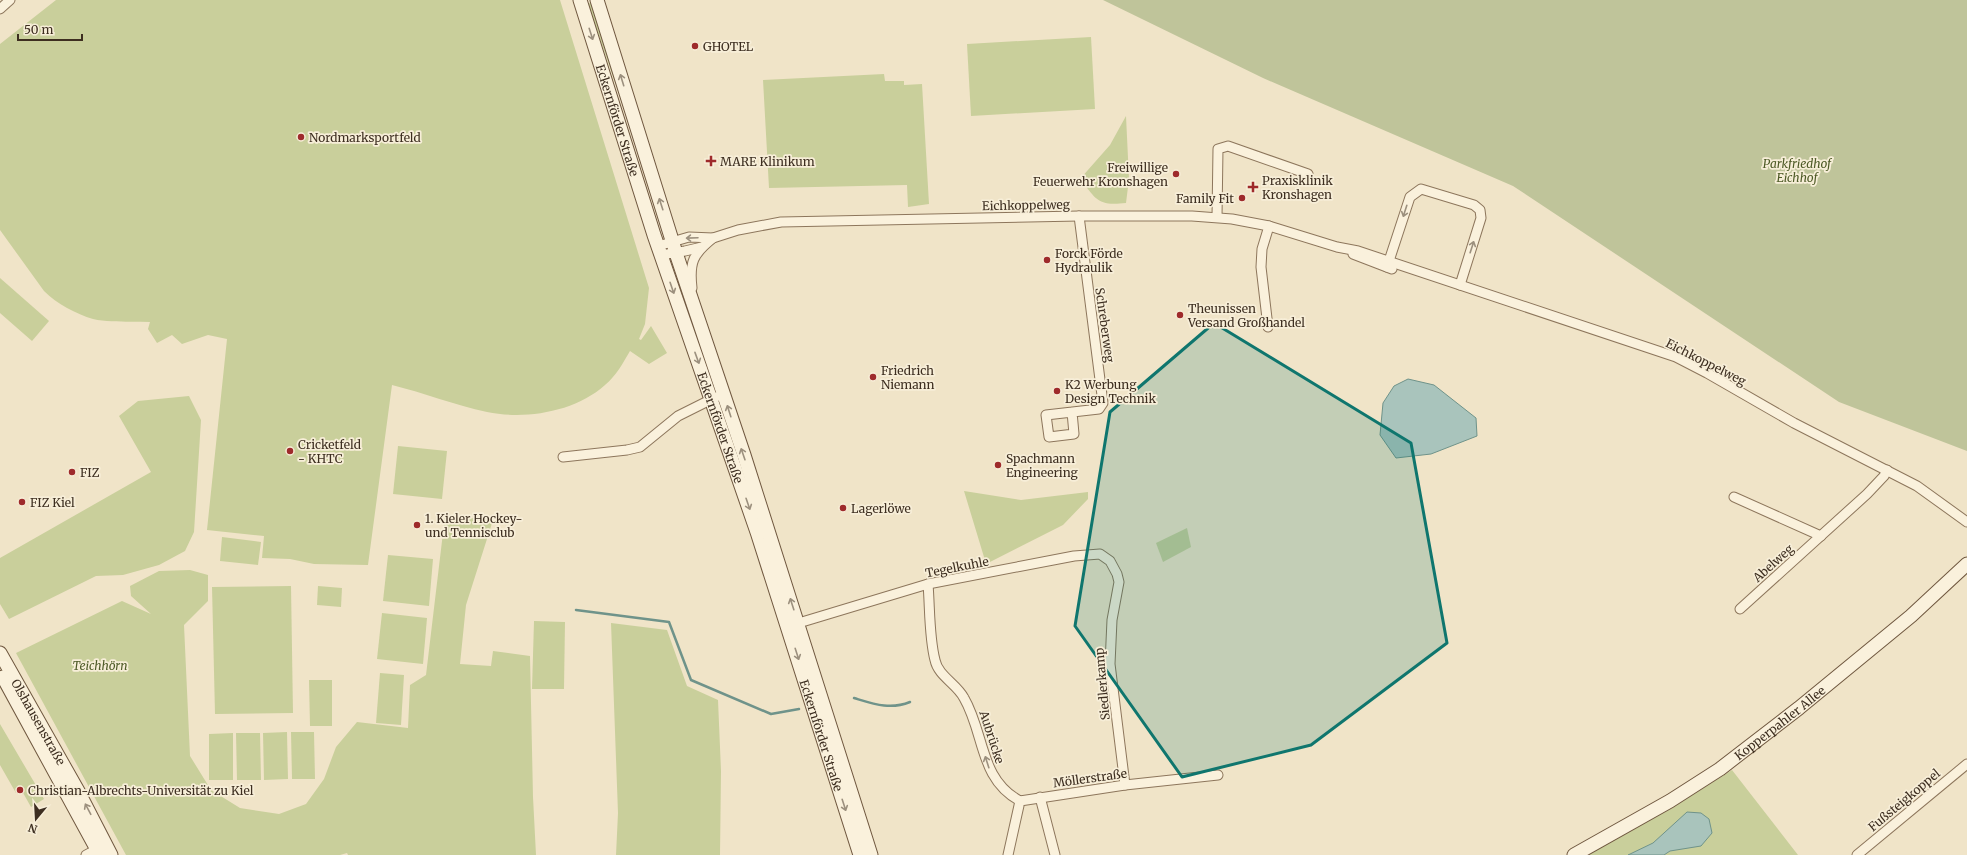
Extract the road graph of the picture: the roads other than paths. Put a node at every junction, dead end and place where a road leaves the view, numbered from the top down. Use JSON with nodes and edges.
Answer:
{"nodes":[{"id":1,"x":10,"y":0,"type":"edge"},
{"id":2,"x":580,"y":0,"type":"edge"},
{"id":3,"x":597,"y":0,"type":"edge"},
{"id":4,"x":0,"y":9,"type":"edge"},
{"id":5,"x":1308,"y":174,"type":"dead end"},
{"id":6,"x":1079,"y":216,"type":"junction"},
{"id":7,"x":1217,"y":217,"type":"junction"},
{"id":8,"x":1269,"y":226,"type":"junction"},
{"id":9,"x":712,"y":238,"type":"junction"},
{"id":10,"x":674,"y":247,"type":"junction"},
{"id":11,"x":702,"y":247,"type":"junction"},
{"id":12,"x":660,"y":250,"type":"junction"},
{"id":13,"x":1388,"y":264,"type":"junction"},
{"id":14,"x":1460,"y":285,"type":"junction"},
{"id":15,"x":690,"y":295,"type":"junction"},
{"id":16,"x":1268,"y":327,"type":"dead end"},
{"id":17,"x":717,"y":397,"type":"junction"},
{"id":18,"x":1072,"y":412,"type":"dead end"},
{"id":19,"x":563,"y":457,"type":"dead end"},
{"id":20,"x":1888,"y":470,"type":"junction"},
{"id":21,"x":1734,"y":497,"type":"dead end"},
{"id":22,"x":1967,"y":522,"type":"edge"},
{"id":23,"x":1821,"y":536,"type":"junction"},
{"id":24,"x":1967,"y":564,"type":"edge"},
{"id":25,"x":1119,"y":582,"type":"joint"},
{"id":26,"x":928,"y":584,"type":"junction"},
{"id":27,"x":1740,"y":609,"type":"dead end"},
{"id":28,"x":793,"y":625,"type":"junction"},
{"id":29,"x":0,"y":653,"type":"edge"},
{"id":30,"x":0,"y":672,"type":"edge"},
{"id":31,"x":1967,"y":764,"type":"edge"},
{"id":32,"x":1218,"y":775,"type":"dead end"},
{"id":33,"x":1124,"y":785,"type":"junction"},
{"id":34,"x":1040,"y":797,"type":"junction"},
{"id":35,"x":1020,"y":801,"type":"junction"},
{"id":36,"x":100,"y":852,"type":"edge"},
{"id":37,"x":860,"y":855,"type":"edge"},
{"id":38,"x":872,"y":855,"type":"edge"},
{"id":39,"x":1008,"y":855,"type":"edge"},
{"id":40,"x":1055,"y":855,"type":"edge"},
{"id":41,"x":1574,"y":855,"type":"edge"},
{"id":42,"x":1857,"y":855,"type":"edge"}],
"edges":[{"from":1,"to":4,"type":"street"},
{"from":2,"to":12,"type":"main road","name":"Eckernförder Straße","one_way":true},
{"from":10,"to":3,"type":"main road","name":"Eckernförder Straße","one_way":true},
{"from":5,"to":7,"type":"street"},
{"from":6,"to":7,"type":"street","name":"Eichkoppelweg"},
{"from":6,"to":9,"type":"street","name":"Eichkoppelweg"},
{"from":6,"to":18,"type":"street","name":"Schreberweg"},
{"from":7,"to":8,"type":"street","name":"Eichkoppelweg"},
{"from":8,"to":13,"type":"street","name":"Eichkoppelweg"},
{"from":8,"to":16,"type":"street"},
{"from":9,"to":10,"type":"street","name":"Eichkoppelweg","one_way":true},
{"from":9,"to":11,"type":"street","name":"Eichkoppelweg"},
{"from":10,"to":11,"type":"street","name":"Eichkoppelweg"},
{"from":10,"to":12,"type":"street","name":"Eichkoppelweg"},
{"from":10,"to":15,"type":"main road","name":"Eckernförder Straße"},
{"from":11,"to":15,"type":"street","name":"Eichkoppelweg"},
{"from":12,"to":17,"type":"main road","name":"Eckernförder Straße","one_way":true},
{"from":13,"to":14,"type":"street","name":"Eichkoppelweg"},
{"from":14,"to":13,"type":"street","one_way":true},
{"from":14,"to":20,"type":"street","name":"Eichkoppelweg"},
{"from":15,"to":17,"type":"main road","name":"Eckernförder Straße"},
{"from":17,"to":19,"type":"street"},
{"from":17,"to":28,"type":"main road","name":"Eckernförder Straße"},
{"from":20,"to":22,"type":"street","name":"Eichkoppelweg"},
{"from":20,"to":23,"type":"street","name":"Abelweg"},
{"from":21,"to":23,"type":"street"},
{"from":23,"to":27,"type":"street","name":"Abelweg"},
{"from":24,"to":41,"type":"main road","name":"Kopperpahler Allee"},
{"from":25,"to":26,"type":"street","name":"Tegelkuhle"},
{"from":25,"to":33,"type":"street","name":"Siedlerkamp"},
{"from":26,"to":28,"type":"street","name":"Tegelkuhle"},
{"from":35,"to":26,"type":"street","name":"Aubrücke","one_way":true},
{"from":28,"to":37,"type":"main road","name":"Eckernförder Straße","one_way":true},
{"from":28,"to":38,"type":"main road","name":"Eckernförder Straße"},
{"from":36,"to":29,"type":"main road","name":"Olshausenstraße","one_way":true},
{"from":30,"to":36,"type":"main road","name":"Olshausenstraße"},
{"from":31,"to":42,"type":"street","name":"Fußsteigkoppel"},
{"from":32,"to":33,"type":"street","name":"Möllerstraße"},
{"from":33,"to":34,"type":"street","name":"Möllerstraße"},
{"from":34,"to":35,"type":"street","name":"Möllerstraße"},
{"from":34,"to":40,"type":"street"},
{"from":35,"to":39,"type":"street"}]}
